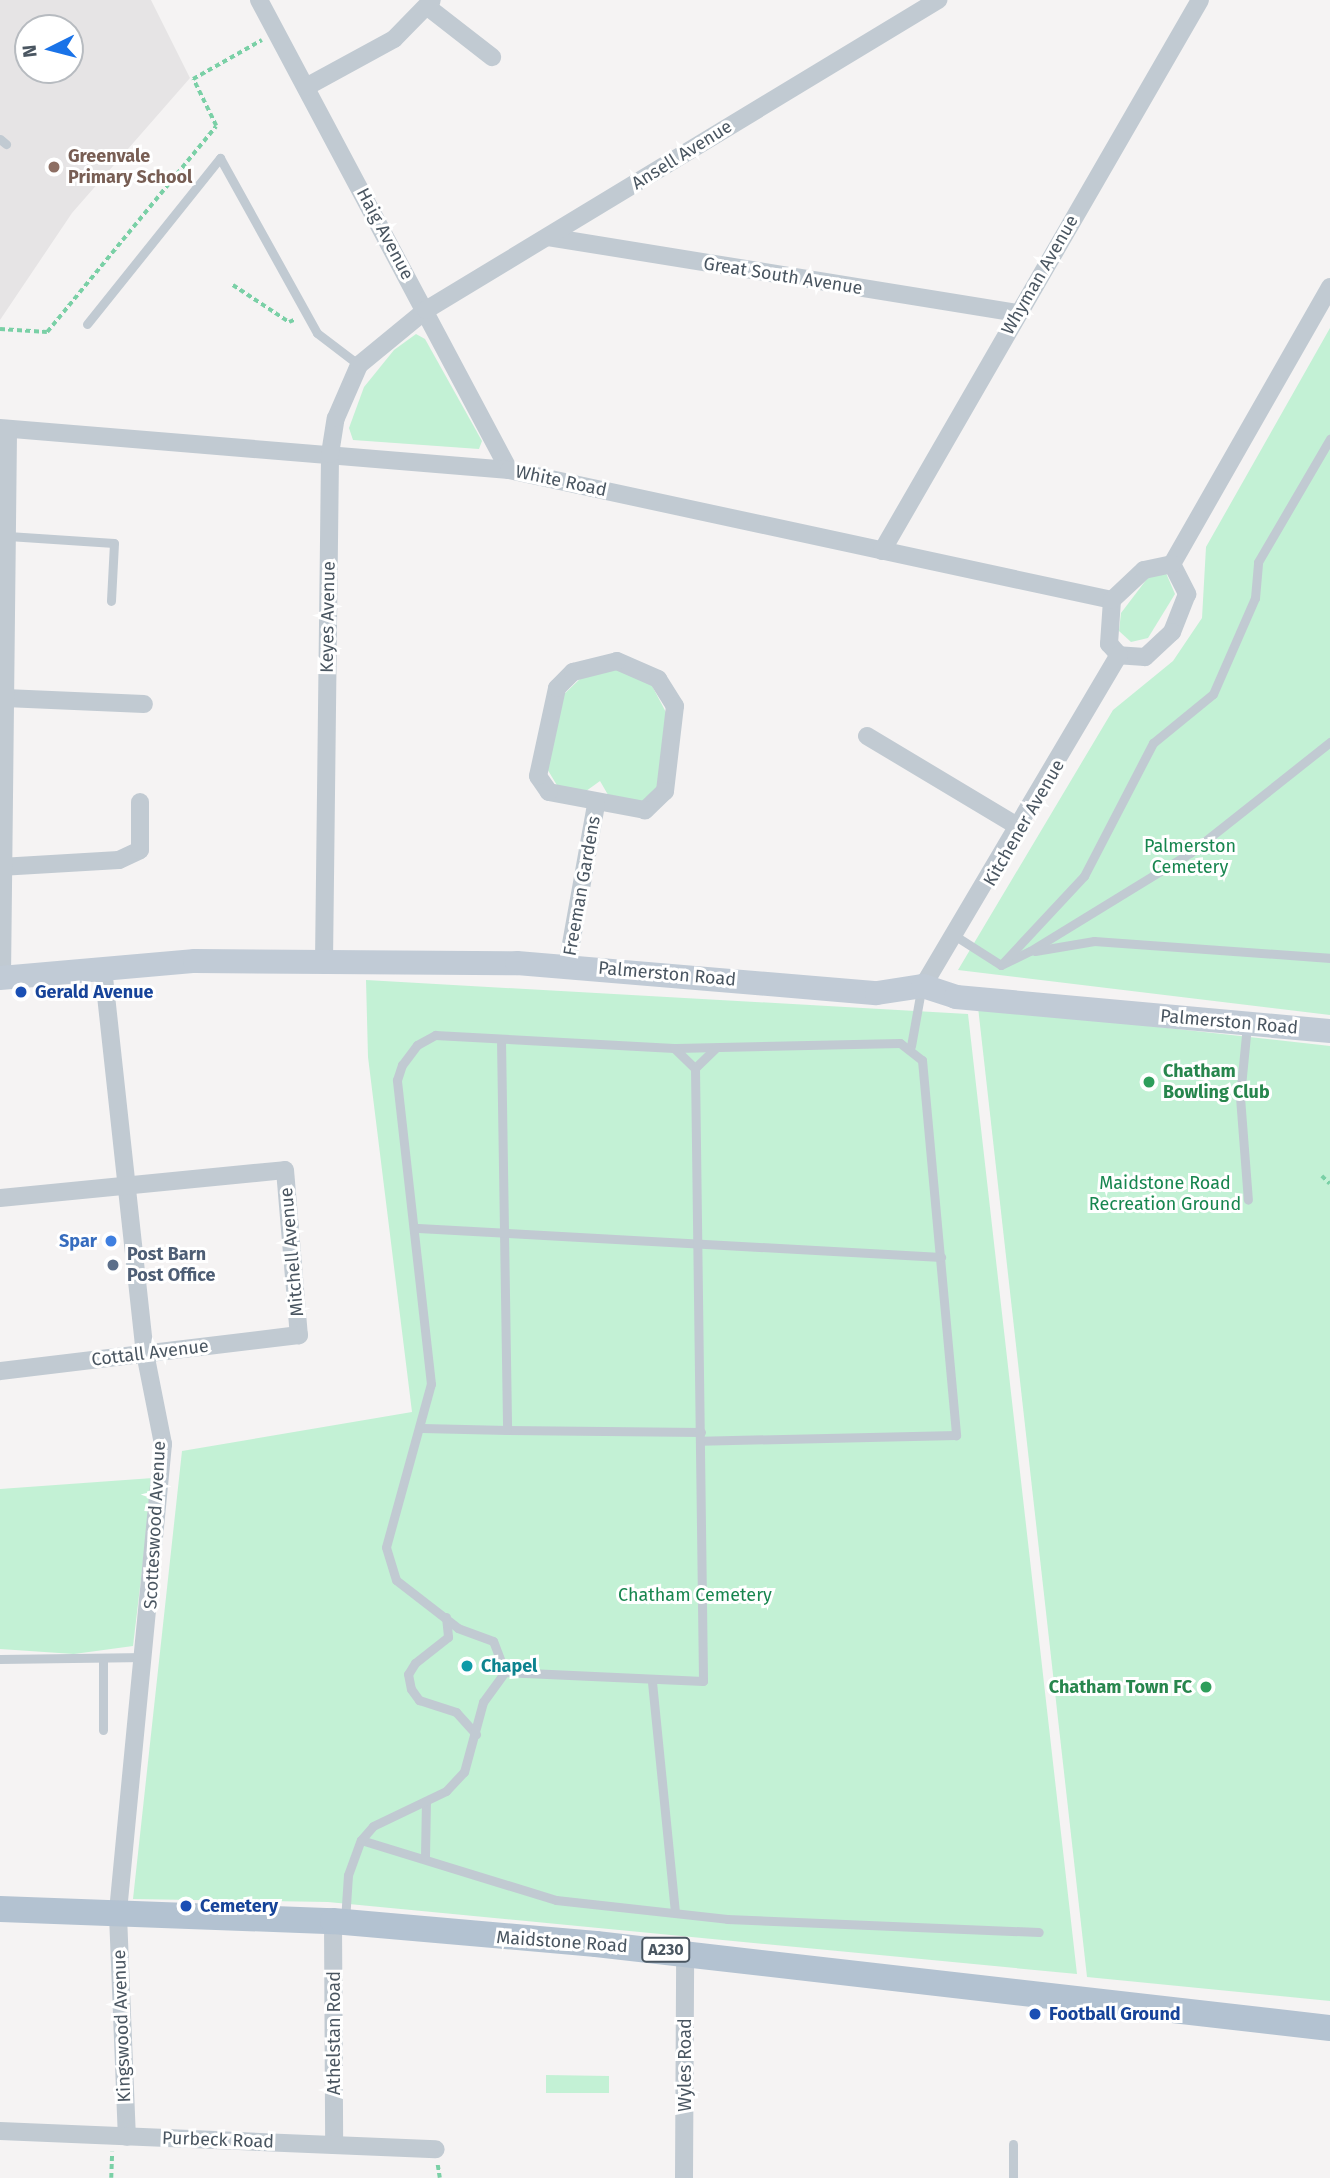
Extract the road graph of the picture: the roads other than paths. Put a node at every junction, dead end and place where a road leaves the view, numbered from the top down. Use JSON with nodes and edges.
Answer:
{"nodes":[{"id":1,"x":259,"y":0,"type":"edge"},
{"id":2,"x":938,"y":0,"type":"edge"},
{"id":3,"x":1200,"y":0,"type":"edge"},
{"id":4,"x":431,"y":4,"type":"edge"},
{"id":5,"x":492,"y":57,"type":"dead end"},
{"id":6,"x":306,"y":87,"type":"junction"},
{"id":7,"x":548,"y":237,"type":"junction"},
{"id":8,"x":1330,"y":287,"type":"edge"},
{"id":9,"x":426,"y":310,"type":"junction"},
{"id":10,"x":1018,"y":313,"type":"junction"},
{"id":11,"x":87,"y":324,"type":"dead end"},
{"id":12,"x":359,"y":365,"type":"junction"},
{"id":13,"x":4,"y":429,"type":"edge"},
{"id":14,"x":1330,"y":439,"type":"edge"},
{"id":15,"x":330,"y":454,"type":"junction"},
{"id":16,"x":509,"y":470,"type":"junction"},
{"id":17,"x":8,"y":536,"type":"junction"},
{"id":18,"x":882,"y":551,"type":"junction"},
{"id":19,"x":1172,"y":564,"type":"junction"},
{"id":20,"x":1112,"y":600,"type":"junction"},
{"id":21,"x":111,"y":601,"type":"dead end"},
{"id":22,"x":1119,"y":655,"type":"junction"},
{"id":23,"x":5,"y":698,"type":"junction"},
{"id":24,"x":144,"y":704,"type":"dead end"},
{"id":25,"x":867,"y":736,"type":"dead end"},
{"id":26,"x":1330,"y":742,"type":"edge"},
{"id":27,"x":140,"y":802,"type":"dead end"},
{"id":28,"x":596,"y":805,"type":"junction"},
{"id":29,"x":1021,"y":828,"type":"junction"},
{"id":30,"x":2,"y":866,"type":"edge"},
{"id":31,"x":957,"y":937,"type":"junction"},
{"id":32,"x":1030,"y":951,"type":"junction"},
{"id":33,"x":1330,"y":958,"type":"edge"},
{"id":34,"x":324,"y":962,"type":"junction"},
{"id":35,"x":1001,"y":965,"type":"junction"},
{"id":36,"x":567,"y":966,"type":"junction"},
{"id":37,"x":103,"y":968,"type":"junction"},
{"id":38,"x":1,"y":978,"type":"edge"},
{"id":39,"x":923,"y":986,"type":"junction"},
{"id":40,"x":1248,"y":1023,"type":"junction"},
{"id":41,"x":1330,"y":1031,"type":"edge"},
{"id":42,"x":501,"y":1040,"type":"junction"},
{"id":43,"x":911,"y":1046,"type":"junction"},
{"id":44,"x":718,"y":1047,"type":"junction"},
{"id":45,"x":674,"y":1048,"type":"junction"},
{"id":46,"x":695,"y":1068,"type":"junction"},
{"id":47,"x":126,"y":1184,"type":"junction"},
{"id":48,"x":0,"y":1198,"type":"edge"},
{"id":49,"x":1248,"y":1200,"type":"dead end"},
{"id":50,"x":418,"y":1228,"type":"junction"},
{"id":51,"x":506,"y":1232,"type":"junction"},
{"id":52,"x":700,"y":1246,"type":"junction"},
{"id":53,"x":941,"y":1257,"type":"junction"},
{"id":54,"x":299,"y":1335,"type":"joint"},
{"id":55,"x":145,"y":1353,"type":"junction"},
{"id":56,"x":0,"y":1371,"type":"edge"},
{"id":57,"x":422,"y":1428,"type":"junction"},
{"id":58,"x":507,"y":1430,"type":"junction"},
{"id":59,"x":701,"y":1436,"type":"junction"},
{"id":60,"x":445,"y":1615,"type":"junction"},
{"id":61,"x":0,"y":1659,"type":"edge"},
{"id":62,"x":103,"y":1661,"type":"junction"},
{"id":63,"x":146,"y":1666,"type":"junction"},
{"id":64,"x":505,"y":1672,"type":"junction"},
{"id":65,"x":652,"y":1682,"type":"junction"},
{"id":66,"x":103,"y":1730,"type":"dead end"},
{"id":67,"x":476,"y":1734,"type":"junction"},
{"id":68,"x":426,"y":1802,"type":"junction"},
{"id":69,"x":361,"y":1840,"type":"junction"},
{"id":70,"x":425,"y":1857,"type":"junction"},
{"id":71,"x":0,"y":1909,"type":"edge"},
{"id":72,"x":676,"y":1913,"type":"junction"},
{"id":73,"x":118,"y":1915,"type":"junction"},
{"id":74,"x":339,"y":1922,"type":"junction"},
{"id":75,"x":1039,"y":1932,"type":"dead end"},
{"id":76,"x":685,"y":1952,"type":"junction"},
{"id":77,"x":1330,"y":2028,"type":"edge"},
{"id":78,"x":0,"y":2131,"type":"edge"},
{"id":79,"x":127,"y":2137,"type":"junction"},
{"id":80,"x":1013,"y":2144,"type":"dead end"},
{"id":81,"x":334,"y":2145,"type":"junction"},
{"id":82,"x":436,"y":2149,"type":"dead end"},
{"id":83,"x":684,"y":2178,"type":"edge"},
{"id":84,"x":1013,"y":2178,"type":"edge"}],
"edges":[{"from":1,"to":6,"type":"street","name":"Haig Avenue"},
{"from":2,"to":7,"type":"street","name":"Ansell Avenue"},
{"from":3,"to":10,"type":"street","name":"Whyman Avenue"},
{"from":4,"to":5,"type":"street"},
{"from":4,"to":6,"type":"street"},
{"from":6,"to":9,"type":"street","name":"Haig Avenue"},
{"from":7,"to":9,"type":"street","name":"Ansell Avenue"},
{"from":7,"to":10,"type":"street","name":"Great South Avenue"},
{"from":8,"to":19,"type":"street"},
{"from":9,"to":12,"type":"street","name":"Keyes Avenue"},
{"from":9,"to":16,"type":"street","name":"Haig Avenue"},
{"from":10,"to":18,"type":"street","name":"Whyman Avenue"},
{"from":11,"to":12,"type":"lane"},
{"from":12,"to":15,"type":"street","name":"Keyes Avenue"},
{"from":13,"to":15,"type":"street","name":"White Road"},
{"from":13,"to":17,"type":"street"},
{"from":14,"to":35,"type":"lane"},
{"from":15,"to":16,"type":"street","name":"White Road"},
{"from":15,"to":34,"type":"street","name":"Keyes Avenue"},
{"from":16,"to":18,"type":"street","name":"White Road"},
{"from":17,"to":21,"type":"lane"},
{"from":17,"to":23,"type":"street"},
{"from":18,"to":20,"type":"street","name":"White Road"},
{"from":19,"to":20,"type":"street"},
{"from":19,"to":22,"type":"street"},
{"from":20,"to":22,"type":"street"},
{"from":22,"to":29,"type":"street","name":"Kitchener Avenue"},
{"from":23,"to":24,"type":"street"},
{"from":23,"to":30,"type":"street"},
{"from":25,"to":29,"type":"street"},
{"from":26,"to":32,"type":"lane"},
{"from":27,"to":30,"type":"street"},
{"from":28,"to":28,"type":"street","name":"Freeman Gardens"},
{"from":28,"to":36,"type":"street","name":"Freeman Gardens"},
{"from":29,"to":31,"type":"street","name":"Kitchener Avenue"},
{"from":30,"to":38,"type":"street"},
{"from":31,"to":35,"type":"lane"},
{"from":31,"to":39,"type":"street","name":"Kitchener Avenue"},
{"from":32,"to":33,"type":"lane"},
{"from":32,"to":35,"type":"lane"},
{"from":34,"to":36,"type":"street","name":"Palmerston Road"},
{"from":34,"to":37,"type":"street","name":"Palmerston Road"},
{"from":36,"to":39,"type":"street","name":"Palmerston Road"},
{"from":37,"to":38,"type":"street","name":"Palmerston Road"},
{"from":37,"to":47,"type":"street","name":"Scotteswood Avenue"},
{"from":39,"to":40,"type":"street","name":"Palmerston Road"},
{"from":39,"to":43,"type":"lane"},
{"from":40,"to":41,"type":"street","name":"Palmerston Road"},
{"from":40,"to":49,"type":"lane"},
{"from":42,"to":45,"type":"lane"},
{"from":42,"to":50,"type":"lane"},
{"from":42,"to":51,"type":"lane"},
{"from":43,"to":44,"type":"lane"},
{"from":43,"to":53,"type":"lane"},
{"from":44,"to":45,"type":"lane"},
{"from":44,"to":46,"type":"lane"},
{"from":45,"to":46,"type":"lane"},
{"from":46,"to":52,"type":"lane"},
{"from":47,"to":48,"type":"street"},
{"from":47,"to":54,"type":"street","name":"Mitchell Avenue"},
{"from":47,"to":55,"type":"street","name":"Scotteswood Avenue"},
{"from":50,"to":51,"type":"lane"},
{"from":50,"to":57,"type":"lane"},
{"from":51,"to":52,"type":"lane"},
{"from":51,"to":58,"type":"lane"},
{"from":52,"to":53,"type":"lane"},
{"from":52,"to":59,"type":"lane"},
{"from":53,"to":59,"type":"lane"},
{"from":54,"to":55,"type":"street","name":"Cottall Avenue"},
{"from":55,"to":56,"type":"street","name":"Cottall Avenue"},
{"from":55,"to":63,"type":"street","name":"Scotteswood Avenue"},
{"from":57,"to":58,"type":"lane"},
{"from":57,"to":60,"type":"lane"},
{"from":58,"to":59,"type":"lane"},
{"from":59,"to":65,"type":"lane"},
{"from":60,"to":64,"type":"lane"},
{"from":60,"to":67,"type":"lane"},
{"from":61,"to":62,"type":"lane"},
{"from":62,"to":63,"type":"lane"},
{"from":62,"to":66,"type":"lane"},
{"from":63,"to":73,"type":"street","name":"Scotteswood Avenue"},
{"from":64,"to":65,"type":"lane"},
{"from":64,"to":67,"type":"lane"},
{"from":65,"to":72,"type":"lane"},
{"from":67,"to":68,"type":"lane"},
{"from":68,"to":69,"type":"lane"},
{"from":68,"to":70,"type":"lane"},
{"from":69,"to":70,"type":"lane"},
{"from":69,"to":74,"type":"lane"},
{"from":70,"to":72,"type":"lane"},
{"from":71,"to":73,"type":"main road","name":"Maidstone Road","number":"A230"},
{"from":72,"to":75,"type":"lane"},
{"from":73,"to":74,"type":"main road","name":"Maidstone Road","number":"A230"},
{"from":73,"to":79,"type":"street","name":"Kingswood Avenue"},
{"from":74,"to":76,"type":"main road","name":"Maidstone Road","number":"A230"},
{"from":74,"to":81,"type":"street","name":"Athelstan Road"},
{"from":76,"to":77,"type":"main road","name":"Maidstone Road","number":"A230"},
{"from":76,"to":83,"type":"street","name":"Wyles Road"},
{"from":78,"to":79,"type":"street","name":"Purbeck Road"},
{"from":79,"to":81,"type":"street","name":"Purbeck Road"},
{"from":80,"to":84,"type":"lane"},
{"from":81,"to":82,"type":"street","name":"Purbeck Road"}]}
